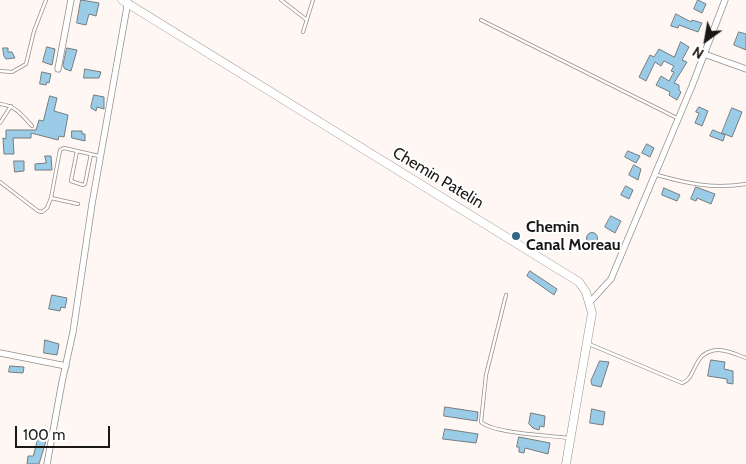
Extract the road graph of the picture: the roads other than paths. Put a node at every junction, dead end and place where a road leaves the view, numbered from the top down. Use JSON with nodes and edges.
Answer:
{"nodes":[{"id":1,"x":46,"y":0,"type":"edge"},
{"id":2,"x":71,"y":0,"type":"edge"},
{"id":3,"x":281,"y":0,"type":"edge"},
{"id":4,"x":313,"y":0,"type":"edge"},
{"id":5,"x":725,"y":0,"type":"edge"},
{"id":6,"x":126,"y":1,"type":"edge"},
{"id":7,"x":307,"y":20,"type":"junction"},
{"id":8,"x":481,"y":20,"type":"dead end"},
{"id":9,"x":303,"y":32,"type":"dead end"},
{"id":10,"x":704,"y":54,"type":"junction"},
{"id":11,"x":58,"y":69,"type":"dead end"},
{"id":12,"x":746,"y":69,"type":"edge"},
{"id":13,"x":0,"y":71,"type":"edge"},
{"id":14,"x":0,"y":104,"type":"edge"},
{"id":15,"x":11,"y":106,"type":"junction"},
{"id":16,"x":678,"y":118,"type":"junction"},
{"id":17,"x":0,"y":123,"type":"edge"},
{"id":18,"x":32,"y":126,"type":"dead end"},
{"id":19,"x":77,"y":150,"type":"junction"},
{"id":20,"x":91,"y":154,"type":"junction"},
{"id":21,"x":100,"y":156,"type":"junction"},
{"id":22,"x":655,"y":174,"type":"junction"},
{"id":23,"x":0,"y":182,"type":"edge"},
{"id":24,"x":746,"y":184,"type":"edge"},
{"id":25,"x":51,"y":198,"type":"junction"},
{"id":26,"x":78,"y":204,"type":"dead end"},
{"id":27,"x":506,"y":294,"type":"dead end"},
{"id":28,"x":590,"y":302,"type":"junction"},
{"id":29,"x":588,"y":343,"type":"junction"},
{"id":30,"x":0,"y":353,"type":"edge"},
{"id":31,"x":746,"y":358,"type":"edge"},
{"id":32,"x":66,"y":366,"type":"junction"},
{"id":33,"x":569,"y":438,"type":"junction"},
{"id":34,"x":47,"y":464,"type":"edge"},
{"id":35,"x":566,"y":464,"type":"edge"}],
"edges":[{"from":1,"to":13,"type":"lane"},
{"from":2,"to":11,"type":"street"},
{"from":3,"to":7,"type":"lane"},
{"from":4,"to":7,"type":"lane"},
{"from":5,"to":10,"type":"street"},
{"from":6,"to":21,"type":"street"},
{"from":6,"to":28,"type":"main road","name":"Chemin Patelin"},
{"from":7,"to":9,"type":"lane"},
{"from":8,"to":16,"type":"lane"},
{"from":10,"to":12,"type":"street"},
{"from":10,"to":16,"type":"street"},
{"from":14,"to":15,"type":"lane"},
{"from":15,"to":17,"type":"lane"},
{"from":15,"to":18,"type":"lane"},
{"from":16,"to":22,"type":"street"},
{"from":19,"to":20,"type":"lane"},
{"from":19,"to":20,"type":"lane"},
{"from":19,"to":25,"type":"lane"},
{"from":20,"to":21,"type":"lane"},
{"from":21,"to":32,"type":"street"},
{"from":22,"to":24,"type":"lane"},
{"from":22,"to":28,"type":"street"},
{"from":23,"to":25,"type":"lane"},
{"from":25,"to":26,"type":"lane"},
{"from":27,"to":33,"type":"lane"},
{"from":28,"to":29,"type":"main road"},
{"from":29,"to":31,"type":"lane"},
{"from":29,"to":33,"type":"main road"},
{"from":30,"to":32,"type":"street"},
{"from":32,"to":34,"type":"street"},
{"from":33,"to":35,"type":"main road"}]}
